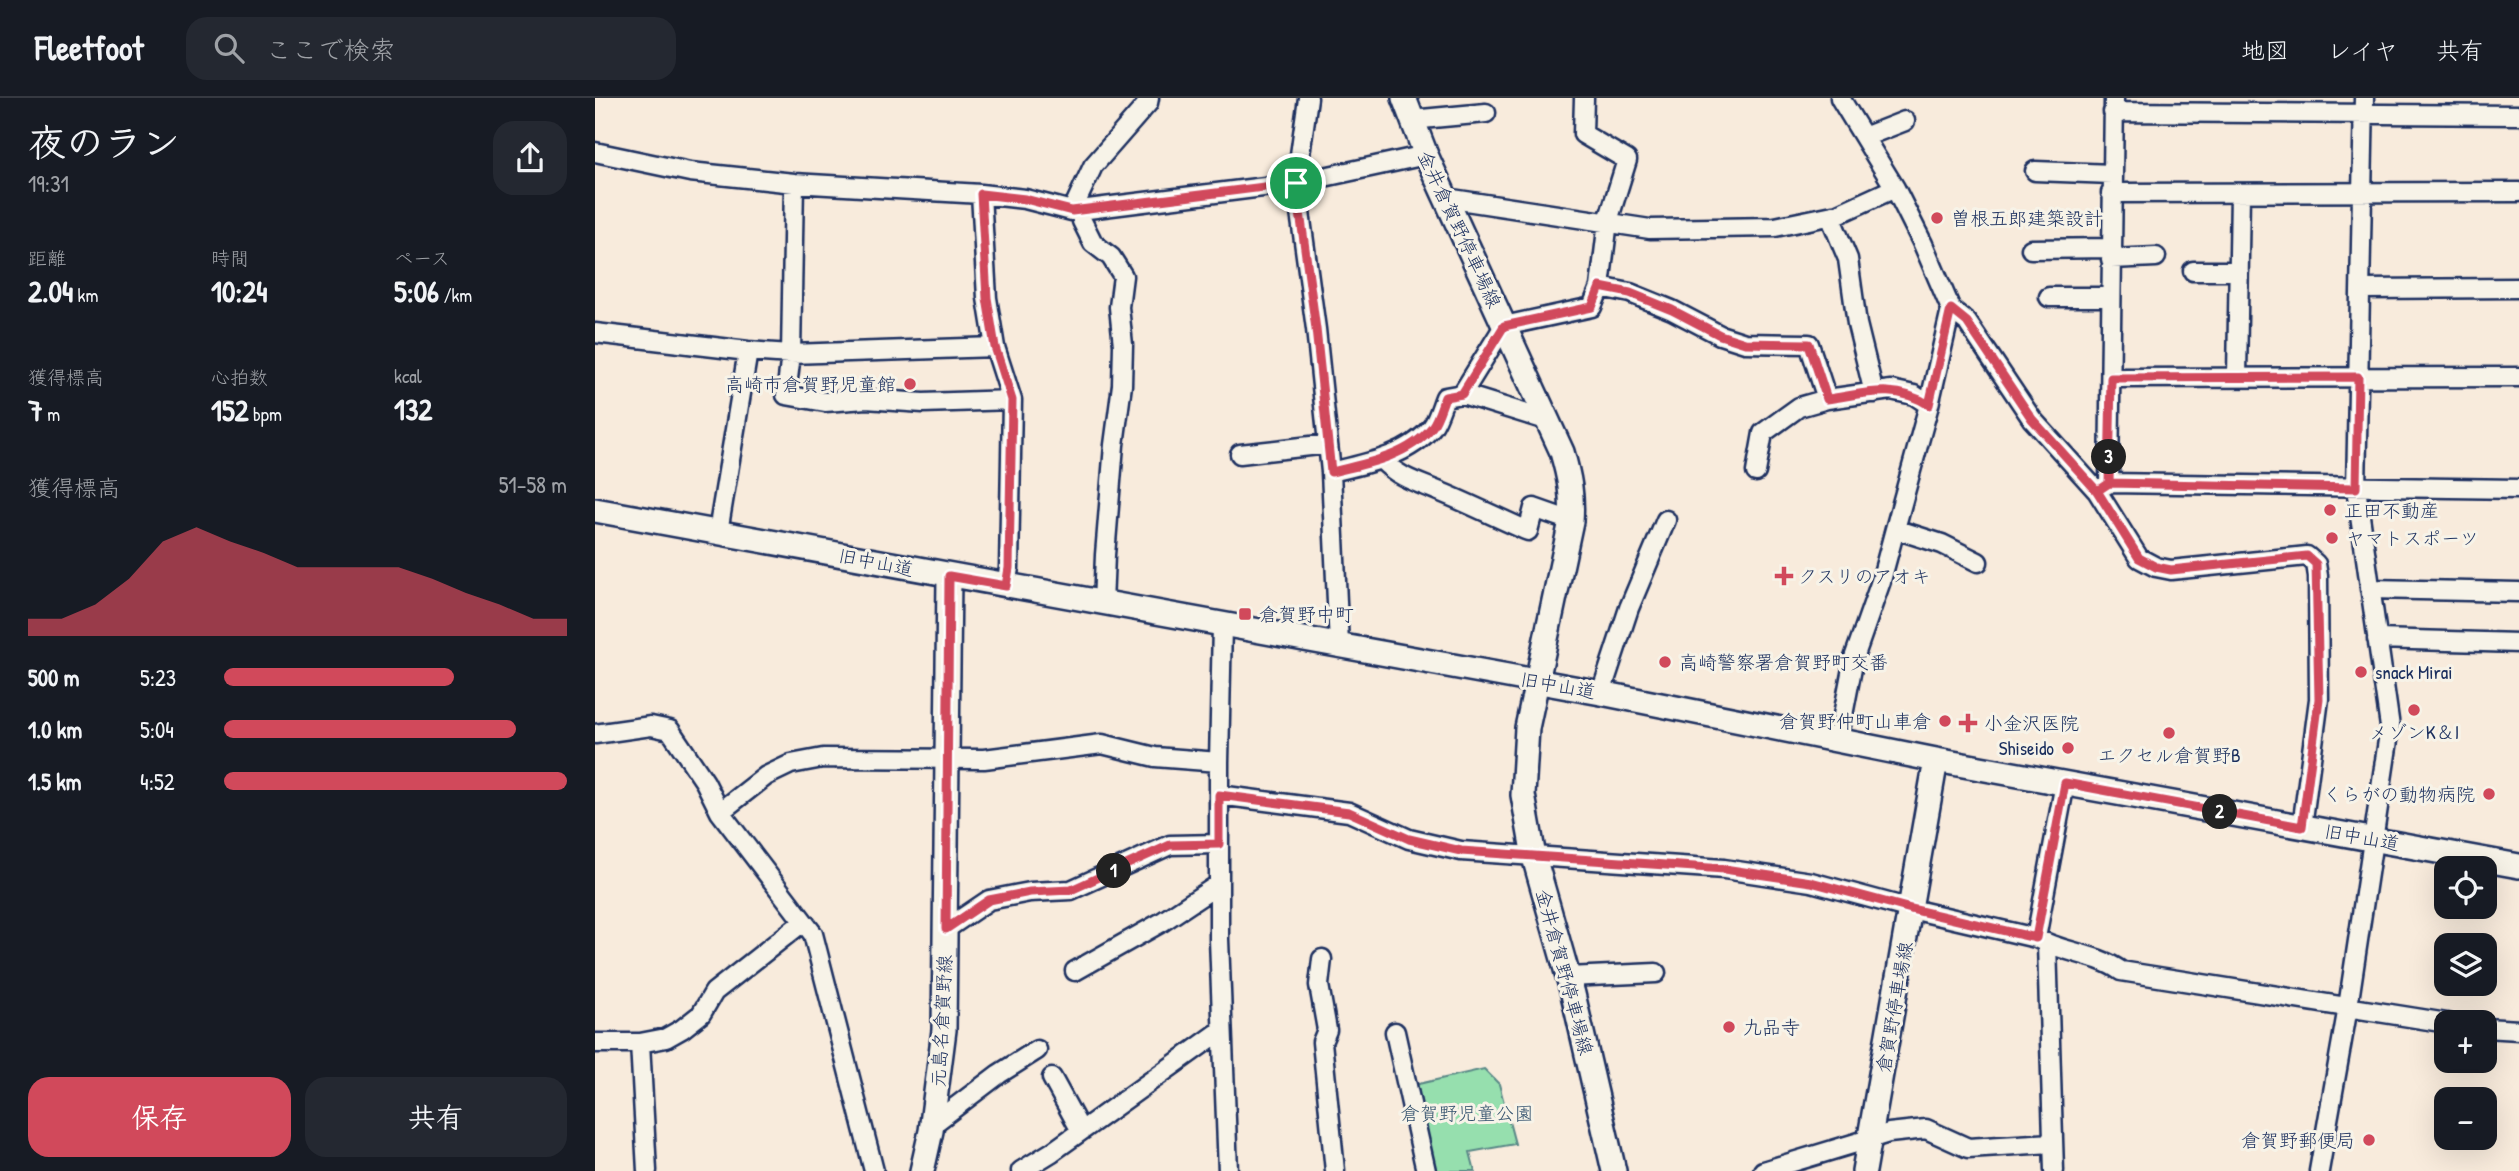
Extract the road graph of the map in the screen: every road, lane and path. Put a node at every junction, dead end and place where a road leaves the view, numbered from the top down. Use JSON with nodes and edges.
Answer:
{"nodes":[{"id":1,"x":1149,"y":98,"type":"edge"},
{"id":2,"x":1308,"y":98,"type":"edge"},
{"id":3,"x":1404,"y":98,"type":"edge"},
{"id":4,"x":1584,"y":98,"type":"edge"},
{"id":5,"x":1840,"y":98,"type":"edge"},
{"id":6,"x":2114,"y":105,"type":"edge"},
{"id":7,"x":2365,"y":106,"type":"edge"},
{"id":8,"x":1486,"y":113,"type":"dead end"},
{"id":9,"x":2519,"y":116,"type":"edge"},
{"id":10,"x":1411,"y":120,"type":"junction"},
{"id":11,"x":1905,"y":121,"type":"dead end"},
{"id":12,"x":1864,"y":137,"type":"junction"},
{"id":13,"x":595,"y":152,"type":"edge"},
{"id":14,"x":1426,"y":155,"type":"junction"},
{"id":15,"x":2035,"y":171,"type":"dead end"},
{"id":16,"x":794,"y":183,"type":"junction"},
{"id":17,"x":1296,"y":183,"type":"junction"},
{"id":18,"x":2111,"y":183,"type":"junction"},
{"id":19,"x":1895,"y":188,"type":"junction"},
{"id":20,"x":2519,"y":192,"type":"edge"},
{"id":21,"x":2240,"y":193,"type":"junction"},
{"id":22,"x":2362,"y":193,"type":"junction"},
{"id":23,"x":981,"y":194,"type":"junction"},
{"id":24,"x":1446,"y":198,"type":"junction"},
{"id":25,"x":1076,"y":211,"type":"junction"},
{"id":26,"x":1830,"y":216,"type":"junction"},
{"id":27,"x":1608,"y":221,"type":"junction"},
{"id":28,"x":2031,"y":249,"type":"dead end"},
{"id":29,"x":2111,"y":253,"type":"junction"},
{"id":30,"x":2156,"y":257,"type":"dead end"},
{"id":31,"x":2193,"y":271,"type":"dead end"},
{"id":32,"x":2239,"y":271,"type":"junction"},
{"id":33,"x":1600,"y":287,"type":"junction"},
{"id":34,"x":2519,"y":288,"type":"edge"},
{"id":35,"x":2361,"y":289,"type":"junction"},
{"id":36,"x":2049,"y":297,"type":"dead end"},
{"id":37,"x":2111,"y":297,"type":"junction"},
{"id":38,"x":1951,"y":309,"type":"junction"},
{"id":39,"x":1504,"y":326,"type":"junction"},
{"id":40,"x":595,"y":333,"type":"edge"},
{"id":41,"x":995,"y":347,"type":"junction"},
{"id":42,"x":748,"y":351,"type":"junction"},
{"id":43,"x":791,"y":354,"type":"junction"},
{"id":44,"x":2237,"y":377,"type":"junction"},
{"id":45,"x":2358,"y":377,"type":"junction"},
{"id":46,"x":2519,"y":377,"type":"edge"},
{"id":47,"x":2111,"y":378,"type":"junction"},
{"id":48,"x":1874,"y":393,"type":"junction"},
{"id":49,"x":1462,"y":394,"type":"junction"},
{"id":50,"x":1827,"y":399,"type":"junction"},
{"id":51,"x":1012,"y":400,"type":"junction"},
{"id":52,"x":1929,"y":405,"type":"junction"},
{"id":53,"x":1546,"y":420,"type":"junction"},
{"id":54,"x":1328,"y":444,"type":"junction"},
{"id":55,"x":1240,"y":454,"type":"dead end"},
{"id":56,"x":1382,"y":460,"type":"junction"},
{"id":57,"x":1331,"y":472,"type":"junction"},
{"id":58,"x":1756,"y":472,"type":"dead end"},
{"id":59,"x":2103,"y":487,"type":"junction"},
{"id":60,"x":2356,"y":488,"type":"junction"},
{"id":61,"x":2519,"y":489,"type":"edge"},
{"id":62,"x":595,"y":510,"type":"edge"},
{"id":63,"x":1666,"y":520,"type":"dead end"},
{"id":64,"x":1571,"y":521,"type":"junction"},
{"id":65,"x":1895,"y":529,"type":"junction"},
{"id":66,"x":718,"y":532,"type":"junction"},
{"id":67,"x":1978,"y":562,"type":"dead end"},
{"id":68,"x":949,"y":576,"type":"junction"},
{"id":69,"x":1006,"y":586,"type":"junction"},
{"id":70,"x":2369,"y":589,"type":"junction"},
{"id":71,"x":2519,"y":592,"type":"edge"},
{"id":72,"x":1103,"y":604,"type":"junction"},
{"id":73,"x":1222,"y":625,"type":"junction"},
{"id":74,"x":2377,"y":639,"type":"junction"},
{"id":75,"x":2519,"y":643,"type":"edge"},
{"id":76,"x":1339,"y":645,"type":"junction"},
{"id":77,"x":1538,"y":682,"type":"junction"},
{"id":78,"x":1601,"y":693,"type":"junction"},
{"id":79,"x":595,"y":734,"type":"edge"},
{"id":80,"x":1838,"y":741,"type":"junction"},
{"id":81,"x":949,"y":759,"type":"junction"},
{"id":82,"x":1936,"y":760,"type":"junction"},
{"id":83,"x":1219,"y":762,"type":"junction"},
{"id":84,"x":2065,"y":783,"type":"junction"},
{"id":85,"x":1219,"y":795,"type":"junction"},
{"id":86,"x":720,"y":812,"type":"junction"},
{"id":87,"x":2302,"y":827,"type":"junction"},
{"id":88,"x":2374,"y":839,"type":"junction"},
{"id":89,"x":1219,"y":844,"type":"junction"},
{"id":90,"x":1534,"y":857,"type":"junction"},
{"id":91,"x":2519,"y":866,"type":"edge"},
{"id":92,"x":1219,"y":884,"type":"junction"},
{"id":93,"x":1911,"y":909,"type":"junction"},
{"id":94,"x":803,"y":922,"type":"junction"},
{"id":95,"x":946,"y":929,"type":"junction"},
{"id":96,"x":2042,"y":941,"type":"junction"},
{"id":97,"x":1322,"y":959,"type":"dead end"},
{"id":98,"x":1076,"y":971,"type":"dead end"},
{"id":99,"x":1656,"y":973,"type":"dead end"},
{"id":100,"x":1568,"y":976,"type":"junction"},
{"id":101,"x":2348,"y":1007,"type":"junction"},
{"id":102,"x":2434,"y":1021,"type":"edge"},
{"id":103,"x":2497,"y":1029,"type":"edge"},
{"id":104,"x":1222,"y":1030,"type":"junction"},
{"id":105,"x":2519,"y":1030,"type":"edge"},
{"id":106,"x":1395,"y":1032,"type":"dead end"},
{"id":107,"x":595,"y":1043,"type":"edge"},
{"id":108,"x":640,"y":1043,"type":"junction"},
{"id":109,"x":1037,"y":1050,"type":"dead end"},
{"id":110,"x":1052,"y":1078,"type":"dead end"},
{"id":111,"x":933,"y":1124,"type":"junction"},
{"id":112,"x":1081,"y":1131,"type":"junction"},
{"id":113,"x":1871,"y":1140,"type":"junction"},
{"id":114,"x":2052,"y":1143,"type":"junction"},
{"id":115,"x":646,"y":1171,"type":"edge"},
{"id":116,"x":874,"y":1171,"type":"edge"},
{"id":117,"x":922,"y":1171,"type":"edge"},
{"id":118,"x":1021,"y":1171,"type":"edge"},
{"id":119,"x":1228,"y":1171,"type":"edge"},
{"id":120,"x":1335,"y":1171,"type":"edge"},
{"id":121,"x":1426,"y":1171,"type":"edge"},
{"id":122,"x":1614,"y":1171,"type":"edge"},
{"id":123,"x":1763,"y":1171,"type":"edge"},
{"id":124,"x":1864,"y":1171,"type":"edge"},
{"id":125,"x":2054,"y":1171,"type":"edge"},
{"id":126,"x":2319,"y":1171,"type":"edge"}],
"edges":[{"from":1,"to":25,"type":"street"},
{"from":2,"to":17,"type":"street"},
{"from":3,"to":10,"type":"main road","name":"金井倉賀野停車場線"},
{"from":4,"to":27,"type":"street"},
{"from":5,"to":12,"type":"street"},
{"from":6,"to":7,"type":"street"},
{"from":6,"to":18,"type":"street"},
{"from":7,"to":9,"type":"street"},
{"from":7,"to":22,"type":"street"},
{"from":8,"to":10,"type":"street"},
{"from":10,"to":14,"type":"main road","name":"金井倉賀野停車場線"},
{"from":11,"to":12,"type":"street"},
{"from":12,"to":19,"type":"street"},
{"from":13,"to":16,"type":"street"},
{"from":14,"to":17,"type":"street"},
{"from":14,"to":24,"type":"main road","name":"金井倉賀野停車場線"},
{"from":15,"to":18,"type":"street"},
{"from":16,"to":23,"type":"street"},
{"from":16,"to":43,"type":"street"},
{"from":17,"to":25,"type":"street"},
{"from":17,"to":54,"type":"street"},
{"from":18,"to":21,"type":"street"},
{"from":18,"to":29,"type":"street"},
{"from":19,"to":26,"type":"street"},
{"from":19,"to":38,"type":"street"},
{"from":20,"to":22,"type":"street"},
{"from":21,"to":22,"type":"street"},
{"from":21,"to":32,"type":"street"},
{"from":22,"to":35,"type":"street"},
{"from":23,"to":25,"type":"street"},
{"from":23,"to":41,"type":"street"},
{"from":24,"to":27,"type":"street"},
{"from":24,"to":39,"type":"main road","name":"金井倉賀野停車場線"},
{"from":25,"to":72,"type":"street"},
{"from":26,"to":27,"type":"street"},
{"from":26,"to":48,"type":"street"},
{"from":27,"to":33,"type":"street"},
{"from":28,"to":29,"type":"street"},
{"from":29,"to":30,"type":"street"},
{"from":29,"to":37,"type":"street"},
{"from":31,"to":32,"type":"street"},
{"from":32,"to":44,"type":"street"},
{"from":33,"to":39,"type":"street"},
{"from":33,"to":50,"type":"street"},
{"from":34,"to":35,"type":"street"},
{"from":35,"to":45,"type":"street"},
{"from":36,"to":37,"type":"street"},
{"from":37,"to":47,"type":"street"},
{"from":38,"to":52,"type":"street"},
{"from":38,"to":59,"type":"street"},
{"from":39,"to":49,"type":"street"},
{"from":39,"to":53,"type":"main road","name":"金井倉賀野停車場線"},
{"from":40,"to":42,"type":"street"},
{"from":41,"to":43,"type":"street"},
{"from":41,"to":51,"type":"street"},
{"from":42,"to":43,"type":"street"},
{"from":42,"to":66,"type":"street"},
{"from":43,"to":51,"type":"street"},
{"from":44,"to":45,"type":"street"},
{"from":44,"to":47,"type":"street"},
{"from":45,"to":46,"type":"street"},
{"from":45,"to":60,"type":"street"},
{"from":47,"to":59,"type":"street"},
{"from":48,"to":50,"type":"street"},
{"from":48,"to":52,"type":"street"},
{"from":49,"to":53,"type":"street"},
{"from":49,"to":56,"type":"street"},
{"from":50,"to":58,"type":"street"},
{"from":51,"to":69,"type":"street"},
{"from":52,"to":65,"type":"street"},
{"from":53,"to":64,"type":"main road","name":"金井倉賀野停車場線"},
{"from":54,"to":55,"type":"street"},
{"from":54,"to":57,"type":"street"},
{"from":56,"to":57,"type":"street"},
{"from":56,"to":64,"type":"street"},
{"from":57,"to":76,"type":"street"},
{"from":59,"to":60,"type":"street"},
{"from":59,"to":87,"type":"street"},
{"from":60,"to":61,"type":"street"},
{"from":60,"to":70,"type":"street"},
{"from":62,"to":66,"type":"main road","name":"旧中山道"},
{"from":63,"to":78,"type":"street"},
{"from":64,"to":77,"type":"main road","name":"金井倉賀野停車場線"},
{"from":65,"to":67,"type":"street"},
{"from":65,"to":80,"type":"street"},
{"from":66,"to":68,"type":"main road","name":"旧中山道"},
{"from":68,"to":69,"type":"main road","name":"旧中山道"},
{"from":68,"to":81,"type":"main road","name":"元島名倉賀野線"},
{"from":69,"to":72,"type":"main road","name":"旧中山道"},
{"from":70,"to":71,"type":"street"},
{"from":70,"to":74,"type":"street"},
{"from":72,"to":73,"type":"main road","name":"旧中山道"},
{"from":73,"to":76,"type":"main road","name":"旧中山道"},
{"from":73,"to":83,"type":"street"},
{"from":74,"to":75,"type":"street"},
{"from":74,"to":88,"type":"street"},
{"from":76,"to":77,"type":"main road","name":"旧中山道"},
{"from":77,"to":78,"type":"main road","name":"旧中山道"},
{"from":77,"to":90,"type":"main road","name":"金井倉賀野停車場線"},
{"from":78,"to":80,"type":"main road","name":"旧中山道"},
{"from":79,"to":86,"type":"street"},
{"from":80,"to":82,"type":"main road","name":"旧中山道"},
{"from":81,"to":83,"type":"street"},
{"from":81,"to":86,"type":"street"},
{"from":81,"to":95,"type":"main road","name":"元島名倉賀野線"},
{"from":82,"to":84,"type":"main road","name":"旧中山道"},
{"from":82,"to":93,"type":"main road","name":"倉賀野停車場線"},
{"from":83,"to":85,"type":"street"},
{"from":84,"to":87,"type":"main road","name":"旧中山道"},
{"from":84,"to":96,"type":"street"},
{"from":85,"to":89,"type":"street"},
{"from":85,"to":90,"type":"street"},
{"from":86,"to":94,"type":"street"},
{"from":87,"to":88,"type":"main road","name":"旧中山道"},
{"from":88,"to":91,"type":"main road","name":"旧中山道"},
{"from":88,"to":101,"type":"street"},
{"from":89,"to":92,"type":"street"},
{"from":89,"to":95,"type":"street"},
{"from":90,"to":93,"type":"street"},
{"from":90,"to":100,"type":"main road","name":"金井倉賀野停車場線"},
{"from":92,"to":98,"type":"street"},
{"from":92,"to":104,"type":"street"},
{"from":93,"to":96,"type":"street"},
{"from":93,"to":113,"type":"main road","name":"倉賀野停車場線"},
{"from":94,"to":108,"type":"street"},
{"from":94,"to":116,"type":"street"},
{"from":95,"to":111,"type":"main road","name":"元島名倉賀野線"},
{"from":96,"to":101,"type":"street"},
{"from":96,"to":114,"type":"street"},
{"from":97,"to":120,"type":"street"},
{"from":99,"to":100,"type":"street"},
{"from":100,"to":122,"type":"main road","name":"金井倉賀野停車場線"},
{"from":101,"to":102,"type":"street"},
{"from":101,"to":126,"type":"street"},
{"from":103,"to":105,"type":"street"},
{"from":104,"to":112,"type":"street"},
{"from":104,"to":119,"type":"street"},
{"from":106,"to":121,"type":"street"},
{"from":107,"to":108,"type":"street"},
{"from":108,"to":115,"type":"street"},
{"from":109,"to":111,"type":"street"},
{"from":110,"to":112,"type":"street"},
{"from":111,"to":117,"type":"main road","name":"元島名倉賀野線"},
{"from":112,"to":118,"type":"street"},
{"from":113,"to":114,"type":"street"},
{"from":113,"to":123,"type":"street"},
{"from":113,"to":124,"type":"main road","name":"倉賀野停車場線"},
{"from":114,"to":125,"type":"street"}]}
